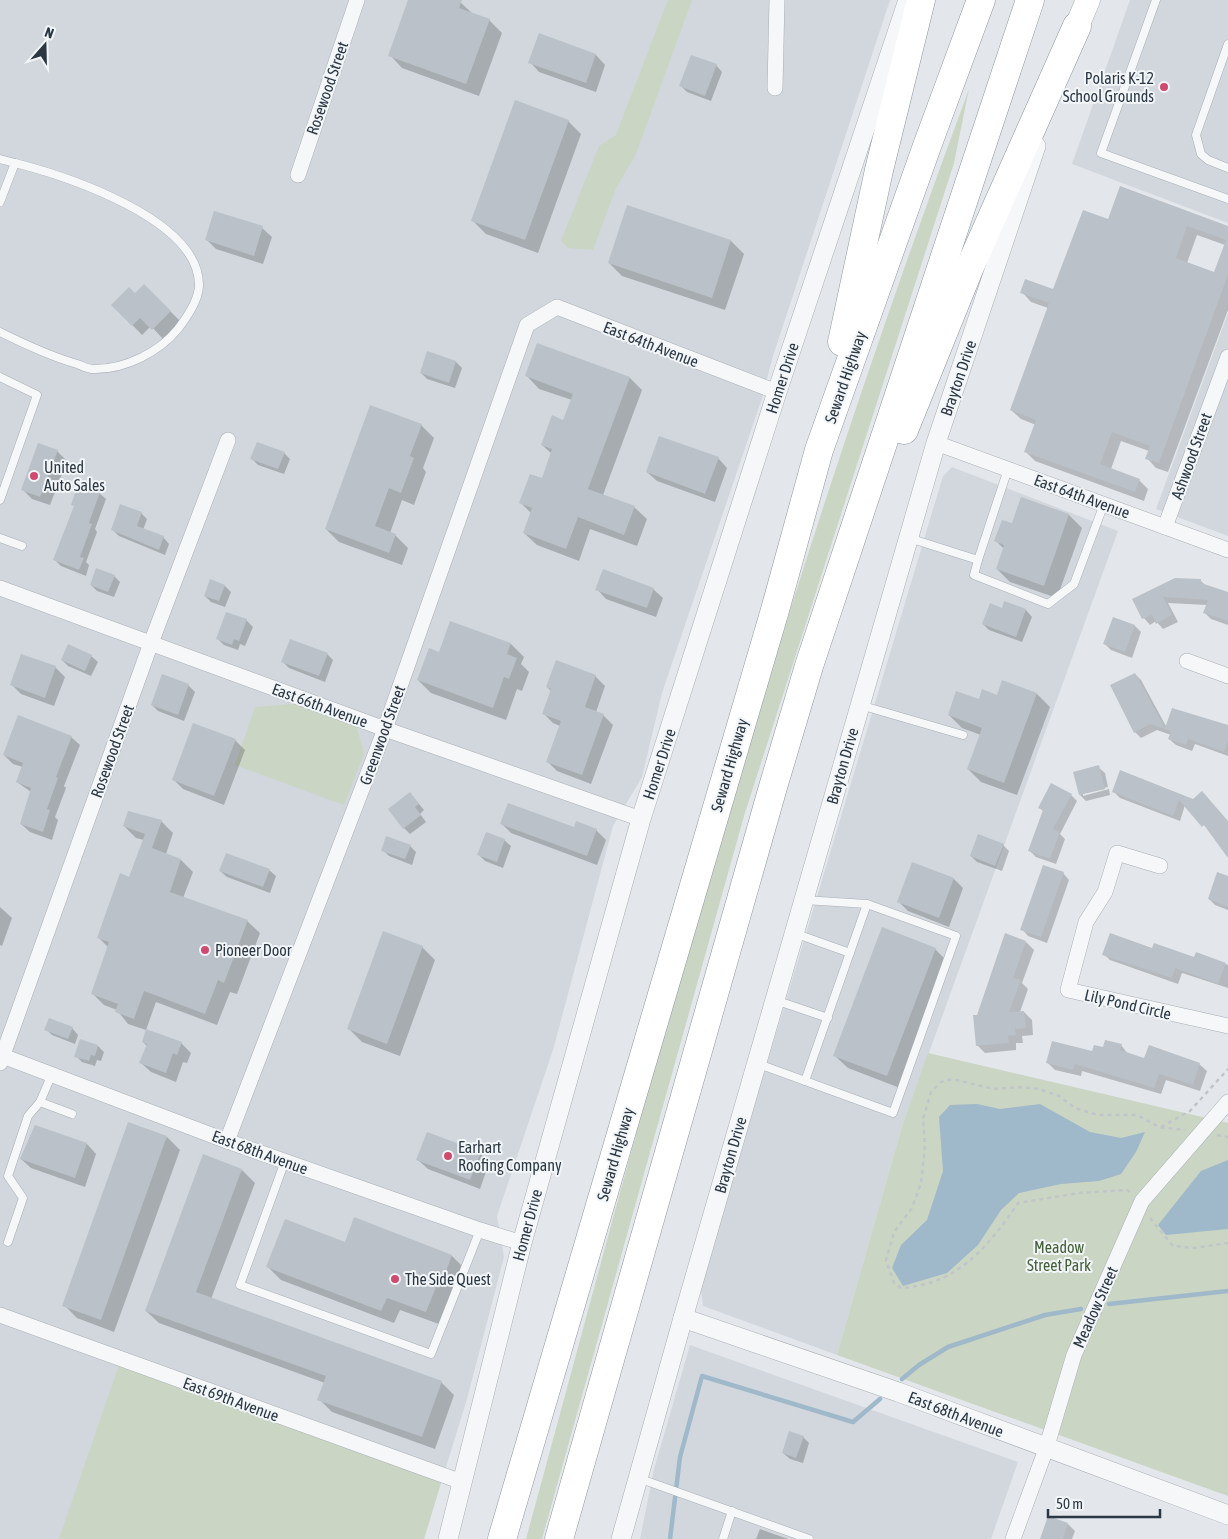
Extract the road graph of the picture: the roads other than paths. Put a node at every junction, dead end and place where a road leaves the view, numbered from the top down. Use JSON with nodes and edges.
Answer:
{"nodes":[{"id":1,"x":357,"y":0,"type":"edge"},
{"id":2,"x":777,"y":0,"type":"edge"},
{"id":3,"x":908,"y":0,"type":"edge"},
{"id":4,"x":921,"y":0,"type":"edge"},
{"id":5,"x":981,"y":0,"type":"edge"},
{"id":6,"x":1030,"y":0,"type":"edge"},
{"id":7,"x":1088,"y":0,"type":"edge"},
{"id":8,"x":1156,"y":0,"type":"edge"},
{"id":9,"x":1077,"y":26,"type":"junction"},
{"id":10,"x":1228,"y":44,"type":"edge"},
{"id":11,"x":775,"y":88,"type":"dead end"},
{"id":12,"x":0,"y":159,"type":"edge"},
{"id":13,"x":16,"y":163,"type":"junction"},
{"id":14,"x":1228,"y":168,"type":"edge"},
{"id":15,"x":298,"y":175,"type":"dead end"},
{"id":16,"x":1228,"y":200,"type":"edge"},
{"id":17,"x":0,"y":202,"type":"edge"},
{"id":18,"x":527,"y":325,"type":"joint"},
{"id":19,"x":0,"y":332,"type":"edge"},
{"id":20,"x":1228,"y":357,"type":"edge"},
{"id":21,"x":0,"y":378,"type":"edge"},
{"id":22,"x":777,"y":392,"type":"junction"},
{"id":23,"x":228,"y":440,"type":"dead end"},
{"id":24,"x":936,"y":443,"type":"junction"},
{"id":25,"x":819,"y":450,"type":"junction"},
{"id":26,"x":1008,"y":469,"type":"junction"},
{"id":27,"x":0,"y":500,"type":"edge"},
{"id":28,"x":1104,"y":504,"type":"junction"},
{"id":29,"x":1165,"y":527,"type":"junction"},
{"id":30,"x":0,"y":538,"type":"edge"},
{"id":31,"x":908,"y":538,"type":"junction"},
{"id":32,"x":22,"y":546,"type":"dead end"},
{"id":33,"x":1228,"y":550,"type":"edge"},
{"id":34,"x":978,"y":560,"type":"junction"},
{"id":35,"x":0,"y":588,"type":"edge"},
{"id":36,"x":151,"y":643,"type":"junction"},
{"id":37,"x":1187,"y":661,"type":"dead end"},
{"id":38,"x":809,"y":666,"type":"junction"},
{"id":39,"x":1228,"y":676,"type":"edge"},
{"id":40,"x":860,"y":705,"type":"junction"},
{"id":41,"x":385,"y":729,"type":"junction"},
{"id":42,"x":963,"y":735,"type":"dead end"},
{"id":43,"x":641,"y":819,"type":"junction"},
{"id":44,"x":1160,"y":866,"type":"dead end"},
{"id":45,"x":804,"y":900,"type":"junction"},
{"id":46,"x":867,"y":904,"type":"junction"},
{"id":47,"x":794,"y":934,"type":"junction"},
{"id":48,"x":850,"y":953,"type":"junction"},
{"id":49,"x":775,"y":1000,"type":"junction"},
{"id":50,"x":828,"y":1018,"type":"junction"},
{"id":51,"x":1228,"y":1026,"type":"edge"},
{"id":52,"x":1,"y":1058,"type":"edge"},
{"id":53,"x":756,"y":1063,"type":"junction"},
{"id":54,"x":52,"y":1074,"type":"junction"},
{"id":55,"x":805,"y":1081,"type":"junction"},
{"id":56,"x":40,"y":1102,"type":"junction"},
{"id":57,"x":1228,"y":1102,"type":"edge"},
{"id":58,"x":72,"y":1114,"type":"dead end"},
{"id":59,"x":227,"y":1141,"type":"junction"},
{"id":60,"x":285,"y":1161,"type":"junction"},
{"id":61,"x":480,"y":1230,"type":"junction"},
{"id":62,"x":8,"y":1242,"type":"dead end"},
{"id":63,"x":522,"y":1243,"type":"junction"},
{"id":64,"x":0,"y":1315,"type":"edge"},
{"id":65,"x":683,"y":1318,"type":"junction"},
{"id":66,"x":1046,"y":1449,"type":"junction"},
{"id":67,"x":638,"y":1478,"type":"junction"},
{"id":68,"x":462,"y":1482,"type":"junction"},
{"id":69,"x":732,"y":1511,"type":"junction"},
{"id":70,"x":1228,"y":1515,"type":"edge"},
{"id":71,"x":448,"y":1539,"type":"edge"},
{"id":72,"x":502,"y":1539,"type":"edge"},
{"id":73,"x":559,"y":1539,"type":"edge"},
{"id":74,"x":621,"y":1539,"type":"edge"},
{"id":75,"x":723,"y":1539,"type":"edge"},
{"id":76,"x":809,"y":1539,"type":"edge"},
{"id":77,"x":1013,"y":1539,"type":"edge"}],
"edges":[{"from":1,"to":15,"type":"street","name":"Rosewood Street"},
{"from":2,"to":11,"type":"street"},
{"from":3,"to":22,"type":"street","name":"Homer Drive"},
{"from":4,"to":25,"type":"highway"},
{"from":5,"to":25,"type":"highway","name":"Seward Highway"},
{"from":6,"to":38,"type":"highway"},
{"from":7,"to":9,"type":"main road","name":"Brayton Drive"},
{"from":8,"to":16,"type":"lane"},
{"from":9,"to":24,"type":"street","name":"Brayton Drive"},
{"from":9,"to":38,"type":"highway"},
{"from":10,"to":14,"type":"lane"},
{"from":12,"to":13,"type":"lane"},
{"from":13,"to":17,"type":"lane"},
{"from":13,"to":19,"type":"lane"},
{"from":18,"to":22,"type":"street","name":"East 64th Avenue"},
{"from":18,"to":41,"type":"street","name":"Greenwood Street"},
{"from":20,"to":29,"type":"street","name":"Ashwood Street"},
{"from":21,"to":27,"type":"lane"},
{"from":22,"to":43,"type":"street","name":"Homer Drive"},
{"from":23,"to":36,"type":"street","name":"Rosewood Street"},
{"from":24,"to":26,"type":"street","name":"East 64th Avenue"},
{"from":24,"to":31,"type":"street","name":"Brayton Drive"},
{"from":25,"to":72,"type":"highway","name":"Seward Highway"},
{"from":26,"to":28,"type":"street","name":"East 64th Avenue"},
{"from":26,"to":34,"type":"lane"},
{"from":28,"to":29,"type":"street","name":"East 64th Avenue"},
{"from":28,"to":34,"type":"lane"},
{"from":29,"to":33,"type":"street","name":"East 64th Avenue"},
{"from":30,"to":32,"type":"lane"},
{"from":31,"to":34,"type":"lane"},
{"from":31,"to":40,"type":"street","name":"Brayton Drive"},
{"from":35,"to":36,"type":"street","name":"East 66th Avenue"},
{"from":36,"to":41,"type":"street","name":"East 66th Avenue"},
{"from":36,"to":52,"type":"street","name":"Rosewood Street"},
{"from":37,"to":39,"type":"street"},
{"from":38,"to":73,"type":"highway"},
{"from":40,"to":42,"type":"lane"},
{"from":40,"to":45,"type":"street","name":"Brayton Drive"},
{"from":41,"to":43,"type":"street","name":"East 66th Avenue"},
{"from":41,"to":59,"type":"street","name":"Greenwood Street"},
{"from":43,"to":63,"type":"street","name":"Homer Drive"},
{"from":44,"to":51,"type":"street","name":"Lily Pond Circle"},
{"from":45,"to":46,"type":"lane"},
{"from":45,"to":47,"type":"street","name":"Brayton Drive"},
{"from":46,"to":48,"type":"lane"},
{"from":46,"to":55,"type":"lane"},
{"from":47,"to":48,"type":"lane"},
{"from":47,"to":49,"type":"street","name":"Brayton Drive"},
{"from":48,"to":50,"type":"lane"},
{"from":49,"to":50,"type":"lane"},
{"from":49,"to":53,"type":"street","name":"Brayton Drive"},
{"from":50,"to":55,"type":"lane"},
{"from":52,"to":54,"type":"street","name":"East 68th Avenue"},
{"from":53,"to":55,"type":"lane"},
{"from":53,"to":65,"type":"street","name":"Brayton Drive"},
{"from":54,"to":56,"type":"lane"},
{"from":54,"to":59,"type":"street","name":"East 68th Avenue"},
{"from":56,"to":58,"type":"lane"},
{"from":56,"to":62,"type":"lane"},
{"from":57,"to":66,"type":"street","name":"Meadow Street"},
{"from":59,"to":60,"type":"street","name":"East 68th Avenue"},
{"from":60,"to":61,"type":"street","name":"East 68th Avenue"},
{"from":60,"to":61,"type":"lane"},
{"from":61,"to":63,"type":"street","name":"East 68th Avenue"},
{"from":63,"to":68,"type":"street","name":"Homer Drive"},
{"from":64,"to":68,"type":"street","name":"East 69th Avenue"},
{"from":65,"to":66,"type":"street","name":"East 68th Avenue"},
{"from":65,"to":67,"type":"street","name":"Brayton Drive"},
{"from":66,"to":70,"type":"street","name":"East 68th Avenue"},
{"from":66,"to":77,"type":"street","name":"Meadow Street"},
{"from":67,"to":69,"type":"lane"},
{"from":67,"to":74,"type":"street","name":"Brayton Drive"},
{"from":68,"to":71,"type":"street","name":"Homer Drive"},
{"from":69,"to":75,"type":"lane"},
{"from":69,"to":76,"type":"lane"}]}
